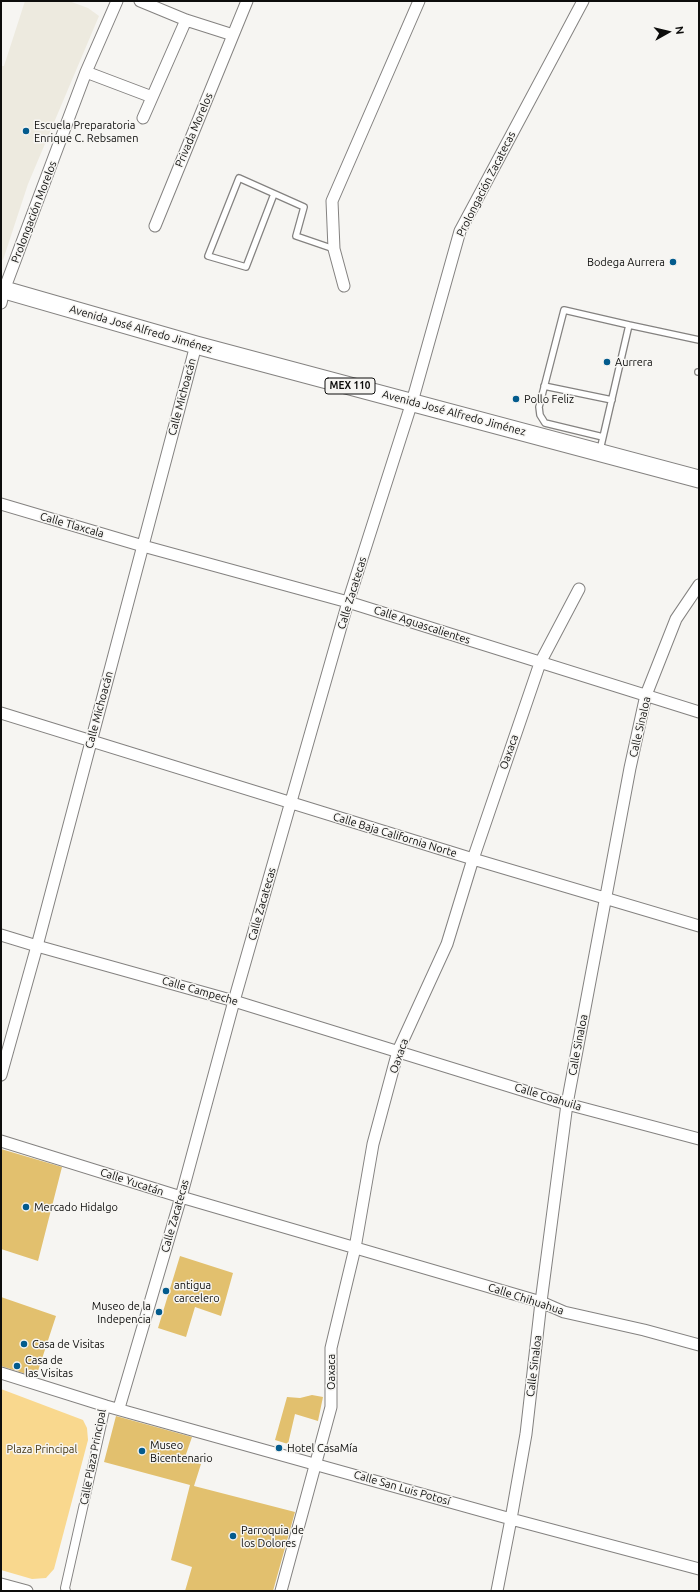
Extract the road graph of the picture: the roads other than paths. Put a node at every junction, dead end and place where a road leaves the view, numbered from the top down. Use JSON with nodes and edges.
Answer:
{"nodes":[{"id":1,"x":117,"y":1,"type":"edge"},
{"id":2,"x":140,"y":1,"type":"edge"},
{"id":3,"x":247,"y":1,"type":"edge"},
{"id":4,"x":419,"y":1,"type":"edge"},
{"id":5,"x":583,"y":1,"type":"edge"},
{"id":6,"x":186,"y":20,"type":"junction"},
{"id":7,"x":233,"y":35,"type":"junction"},
{"id":8,"x":86,"y":72,"type":"junction"},
{"id":9,"x":152,"y":98,"type":"junction"},
{"id":10,"x":142,"y":118,"type":"dead end"},
{"id":11,"x":274,"y":194,"type":"junction"},
{"id":12,"x":155,"y":226,"type":"dead end"},
{"id":13,"x":334,"y":249,"type":"junction"},
{"id":14,"x":344,"y":286,"type":"dead end"},
{"id":15,"x":2,"y":294,"type":"edge"},
{"id":16,"x":629,"y":325,"type":"junction"},
{"id":17,"x":699,"y":340,"type":"edge"},
{"id":18,"x":196,"y":345,"type":"junction"},
{"id":19,"x":544,"y":386,"type":"junction"},
{"id":20,"x":612,"y":400,"type":"junction"},
{"id":21,"x":412,"y":402,"type":"junction"},
{"id":22,"x":601,"y":444,"type":"junction"},
{"id":23,"x":699,"y":479,"type":"edge"},
{"id":24,"x":1,"y":504,"type":"edge"},
{"id":25,"x":143,"y":546,"type":"junction"},
{"id":26,"x":699,"y":585,"type":"edge"},
{"id":27,"x":579,"y":589,"type":"dead end"},
{"id":28,"x":348,"y":602,"type":"junction"},
{"id":29,"x":540,"y":663,"type":"junction"},
{"id":30,"x":646,"y":695,"type":"junction"},
{"id":31,"x":699,"y":712,"type":"edge"},
{"id":32,"x":1,"y":713,"type":"edge"},
{"id":33,"x":91,"y":740,"type":"junction"},
{"id":34,"x":291,"y":802,"type":"junction"},
{"id":35,"x":473,"y":859,"type":"junction"},
{"id":36,"x":606,"y":898,"type":"junction"},
{"id":37,"x":699,"y":926,"type":"edge"},
{"id":38,"x":1,"y":935,"type":"edge"},
{"id":39,"x":38,"y":946,"type":"junction"},
{"id":40,"x":234,"y":1001,"type":"junction"},
{"id":41,"x":398,"y":1051,"type":"junction"},
{"id":42,"x":1,"y":1075,"type":"edge"},
{"id":43,"x":567,"y":1104,"type":"junction"},
{"id":44,"x":699,"y":1139,"type":"edge"},
{"id":45,"x":1,"y":1140,"type":"edge"},
{"id":46,"x":180,"y":1197,"type":"junction"},
{"id":47,"x":355,"y":1248,"type":"junction"},
{"id":48,"x":541,"y":1302,"type":"junction"},
{"id":49,"x":699,"y":1345,"type":"edge"},
{"id":50,"x":1,"y":1373,"type":"edge"},
{"id":51,"x":106,"y":1406,"type":"junction"},
{"id":52,"x":119,"y":1408,"type":"junction"},
{"id":53,"x":316,"y":1464,"type":"junction"},
{"id":54,"x":511,"y":1519,"type":"junction"},
{"id":55,"x":699,"y":1569,"type":"edge"},
{"id":56,"x":1,"y":1584,"type":"edge"},
{"id":57,"x":27,"y":1591,"type":"edge"},
{"id":58,"x":66,"y":1591,"type":"edge"},
{"id":59,"x":281,"y":1591,"type":"edge"},
{"id":60,"x":497,"y":1591,"type":"edge"}],
"edges":[{"from":1,"to":8,"type":"street","name":"Prolongación Morelos"},
{"from":2,"to":6,"type":"street"},
{"from":3,"to":7,"type":"street","name":"Privada Morelos"},
{"from":4,"to":13,"type":"street"},
{"from":5,"to":21,"type":"street","name":"Prolongación Zacatecas"},
{"from":6,"to":7,"type":"street"},
{"from":6,"to":9,"type":"street"},
{"from":7,"to":12,"type":"street","name":"Privada Morelos"},
{"from":8,"to":9,"type":"street"},
{"from":8,"to":15,"type":"street","name":"Prolongación Morelos"},
{"from":9,"to":10,"type":"street"},
{"from":11,"to":11,"type":"lane"},
{"from":11,"to":13,"type":"lane"},
{"from":13,"to":14,"type":"street"},
{"from":15,"to":18,"type":"main road","name":"Avenida José Alfredo Jiménez","number":"MEX 110"},
{"from":16,"to":17,"type":"lane"},
{"from":16,"to":19,"type":"lane"},
{"from":16,"to":20,"type":"lane"},
{"from":18,"to":21,"type":"main road","name":"Avenida José Alfredo Jiménez","number":"MEX 110"},
{"from":18,"to":25,"type":"street","name":"Calle Michoacán"},
{"from":19,"to":20,"type":"lane"},
{"from":19,"to":22,"type":"lane"},
{"from":20,"to":22,"type":"lane"},
{"from":21,"to":22,"type":"main road","name":"Avenida José Alfredo Jiménez","number":"MEX 110"},
{"from":21,"to":28,"type":"street","name":"Calle Zacatecas"},
{"from":22,"to":23,"type":"main road","name":"Avenida José Alfredo Jiménez","number":"MEX 110"},
{"from":24,"to":25,"type":"street","name":"Calle Tlaxcala"},
{"from":25,"to":28,"type":"street","name":"Calle Aguascalientes"},
{"from":25,"to":33,"type":"street","name":"Calle Michoacán"},
{"from":26,"to":30,"type":"street","name":"Calle Sinaloa"},
{"from":27,"to":29,"type":"street","name":"Oaxaca"},
{"from":28,"to":29,"type":"street","name":"Calle Aguascalientes"},
{"from":28,"to":34,"type":"street","name":"Calle Zacatecas"},
{"from":29,"to":30,"type":"street","name":"Calle Aguascalientes"},
{"from":29,"to":35,"type":"street","name":"Oaxaca"},
{"from":30,"to":31,"type":"street","name":"Calle Aguascalientes"},
{"from":30,"to":36,"type":"street","name":"Calle Sinaloa"},
{"from":32,"to":33,"type":"street","name":"Calle Baja California Norte"},
{"from":33,"to":34,"type":"street","name":"Calle Baja California Norte"},
{"from":33,"to":39,"type":"street","name":"Calle Michoacán"},
{"from":34,"to":35,"type":"street","name":"Calle Baja California Norte"},
{"from":34,"to":40,"type":"street","name":"Calle Zacatecas"},
{"from":35,"to":36,"type":"street","name":"Calle Baja California Norte"},
{"from":35,"to":41,"type":"street","name":"Oaxaca"},
{"from":36,"to":37,"type":"street","name":"Calle Baja California Norte"},
{"from":36,"to":43,"type":"street","name":"Calle Sinaloa"},
{"from":38,"to":39,"type":"street","name":"Calle Campeche"},
{"from":39,"to":40,"type":"street","name":"Calle Campeche"},
{"from":39,"to":42,"type":"street","name":"Calle Michoacán"},
{"from":40,"to":41,"type":"street","name":"Calle Campeche"},
{"from":40,"to":46,"type":"street","name":"Calle Zacatecas"},
{"from":41,"to":43,"type":"street","name":"Calle Coahuila"},
{"from":41,"to":47,"type":"street","name":"Oaxaca"},
{"from":43,"to":44,"type":"street","name":"Calle Coahuila"},
{"from":43,"to":48,"type":"street","name":"Calle Sinaloa"},
{"from":45,"to":46,"type":"street","name":"Calle Yucatán"},
{"from":46,"to":47,"type":"street","name":"Calle Yucatán"},
{"from":46,"to":52,"type":"street","name":"Calle Zacatecas"},
{"from":47,"to":48,"type":"street","name":"Calle Chihuahua"},
{"from":47,"to":53,"type":"street","name":"Oaxaca"},
{"from":48,"to":49,"type":"street","name":"Calle Chihuahua"},
{"from":48,"to":54,"type":"street","name":"Calle Sinaloa"},
{"from":50,"to":51,"type":"street","name":"Calle Plaza Principal"},
{"from":51,"to":52,"type":"street","name":"Calle San Luis Potosí"},
{"from":51,"to":58,"type":"street","name":"Calle Plaza Principal"},
{"from":52,"to":53,"type":"street","name":"Calle San Luis Potosí"},
{"from":53,"to":54,"type":"street","name":"Calle San Luis Potosí"},
{"from":53,"to":59,"type":"street","name":"Oaxaca"},
{"from":54,"to":55,"type":"street","name":"Calle San Luis Potosí"},
{"from":54,"to":60,"type":"street","name":"Calle Sinaloa"},
{"from":56,"to":57,"type":"street"}]}
